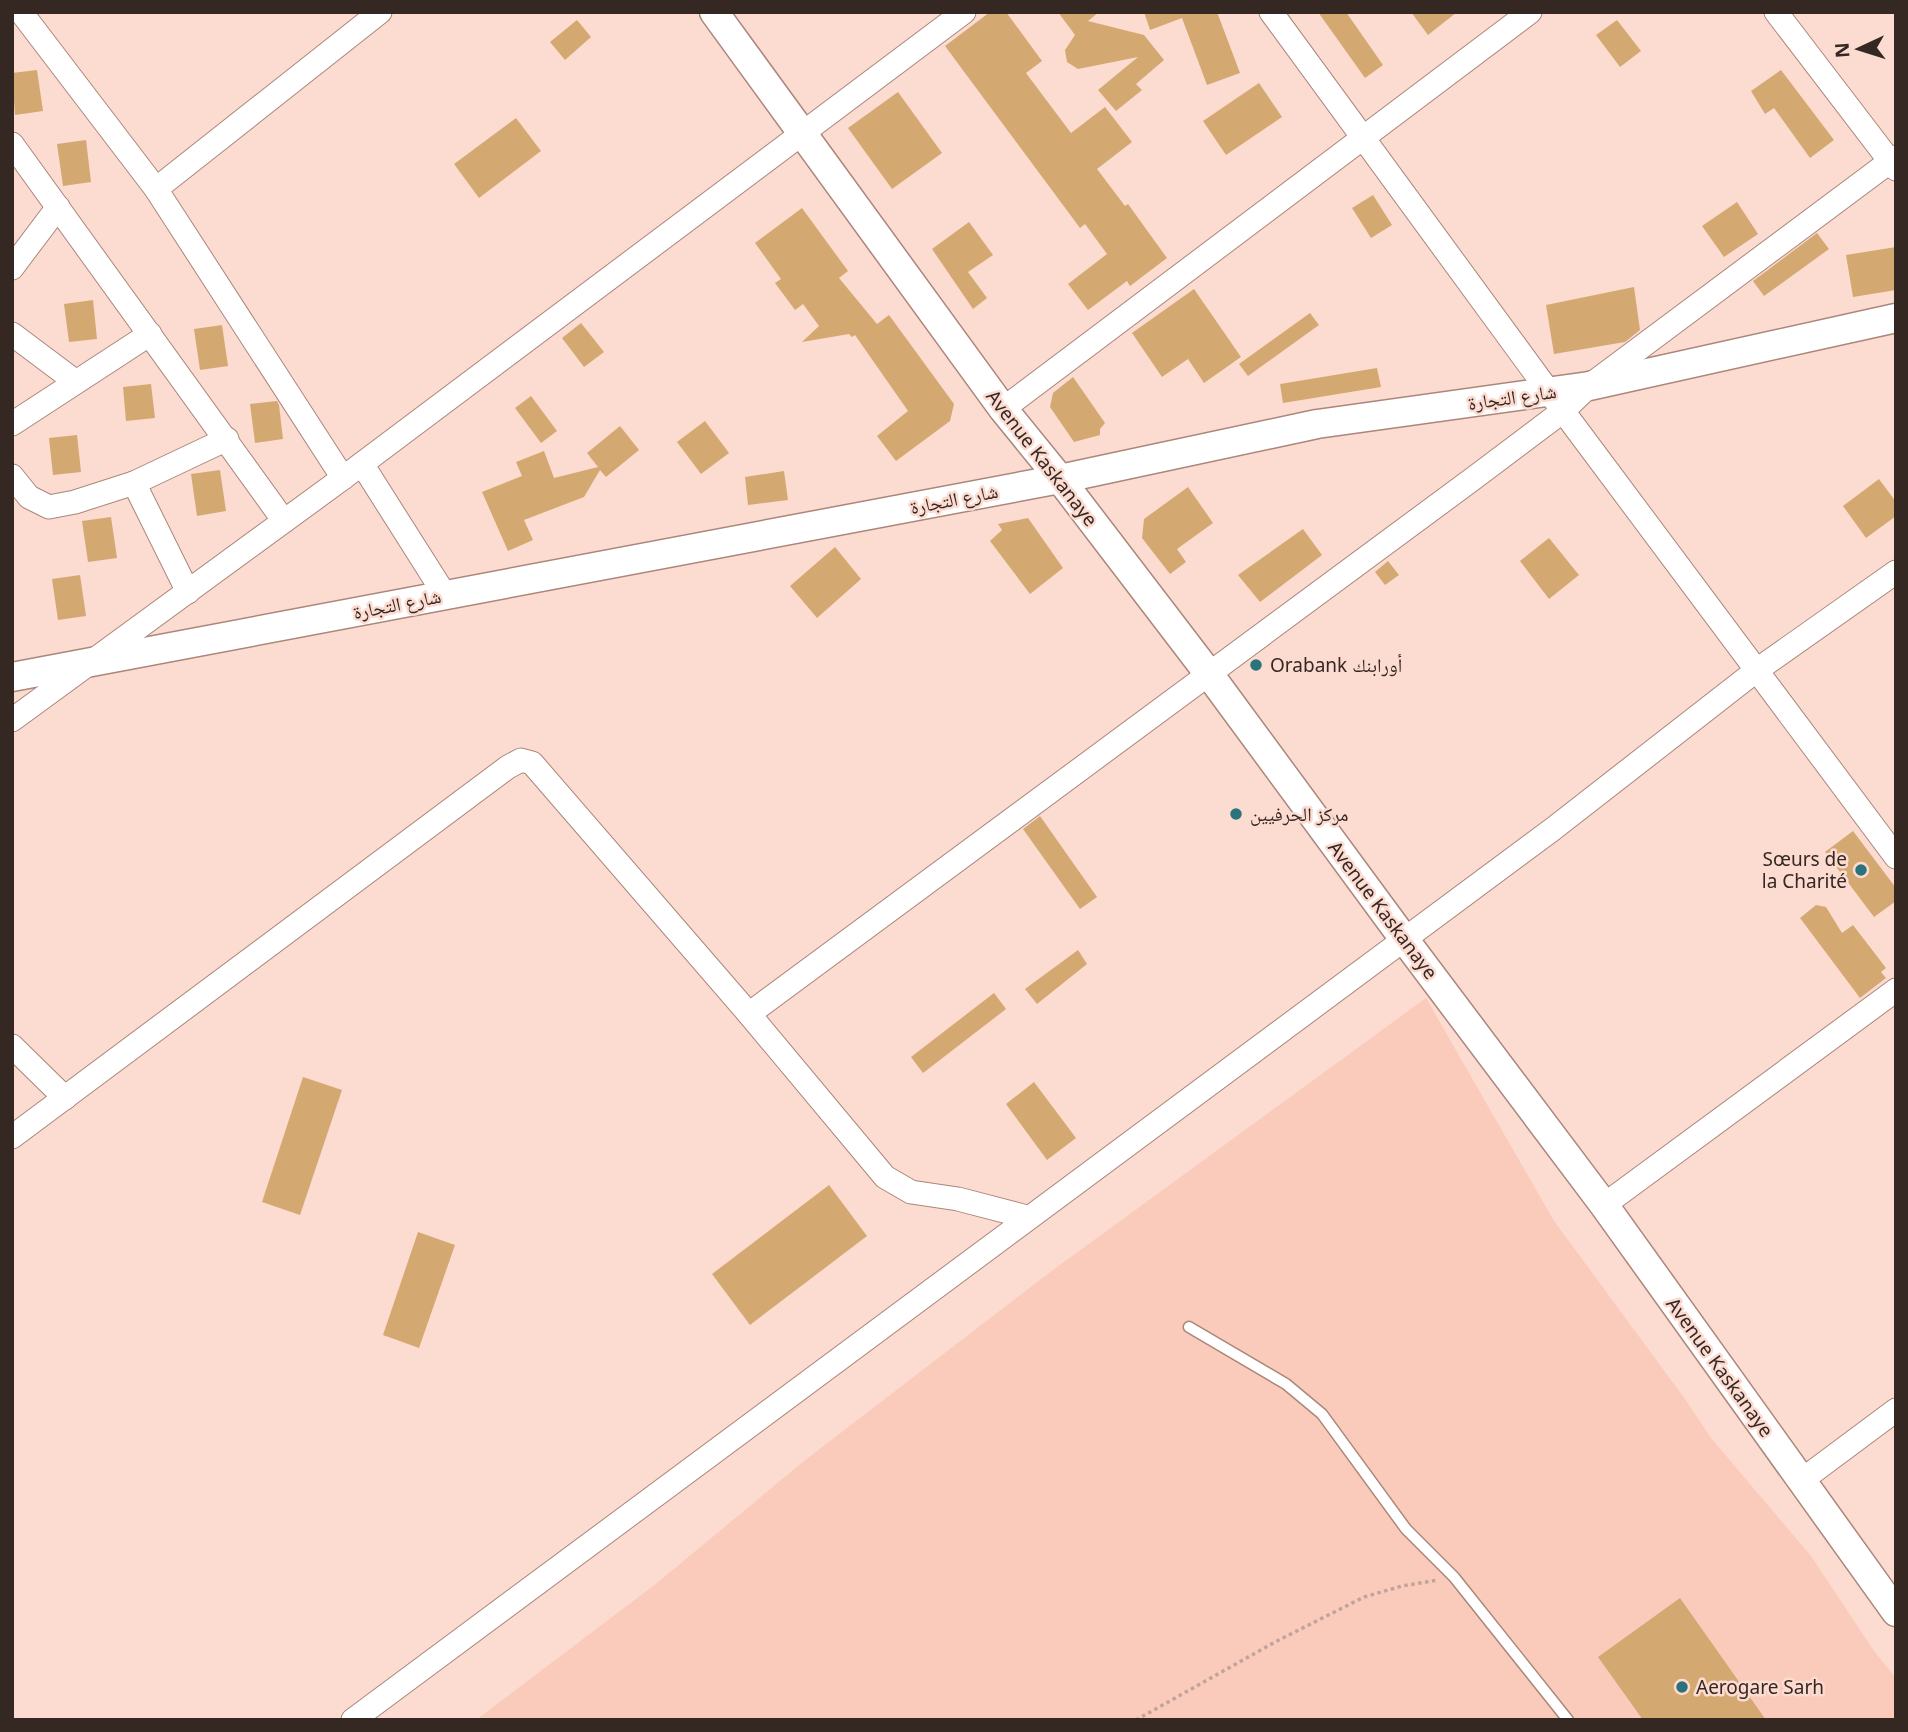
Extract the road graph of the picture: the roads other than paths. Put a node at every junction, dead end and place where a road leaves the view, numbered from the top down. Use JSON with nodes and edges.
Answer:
{"nodes":[{"id":1,"x":21,"y":12,"type":"edge"},
{"id":2,"x":380,"y":12,"type":"edge"},
{"id":3,"x":714,"y":12,"type":"edge"},
{"id":4,"x":964,"y":12,"type":"edge"},
{"id":5,"x":1271,"y":12,"type":"edge"},
{"id":6,"x":1530,"y":12,"type":"edge"},
{"id":7,"x":1776,"y":12,"type":"edge"},
{"id":8,"x":803,"y":132,"type":"junction"},
{"id":9,"x":1364,"y":137,"type":"junction"},
{"id":10,"x":12,"y":144,"type":"edge"},
{"id":11,"x":1894,"y":162,"type":"edge"},
{"id":12,"x":156,"y":189,"type":"junction"},
{"id":13,"x":58,"y":207,"type":"junction"},
{"id":14,"x":12,"y":268,"type":"edge"},
{"id":15,"x":1896,"y":318,"type":"edge"},
{"id":16,"x":12,"y":334,"type":"edge"},
{"id":17,"x":150,"y":334,"type":"junction"},
{"id":18,"x":76,"y":382,"type":"junction"},
{"id":19,"x":1589,"y":386,"type":"junction"},
{"id":20,"x":1556,"y":401,"type":"junction"},
{"id":21,"x":1003,"y":410,"type":"junction"},
{"id":22,"x":12,"y":424,"type":"edge"},
{"id":23,"x":227,"y":439,"type":"junction"},
{"id":24,"x":362,"y":464,"type":"junction"},
{"id":25,"x":12,"y":476,"type":"edge"},
{"id":26,"x":343,"y":478,"type":"junction"},
{"id":27,"x":1060,"y":479,"type":"junction"},
{"id":28,"x":134,"y":483,"type":"junction"},
{"id":29,"x":284,"y":521,"type":"junction"},
{"id":30,"x":1896,"y":572,"type":"edge"},
{"id":31,"x":188,"y":592,"type":"junction"},
{"id":32,"x":445,"y":595,"type":"junction"},
{"id":33,"x":91,"y":662,"type":"junction"},
{"id":34,"x":1757,"y":670,"type":"junction"},
{"id":35,"x":1209,"y":674,"type":"junction"},
{"id":36,"x":12,"y":677,"type":"edge"},
{"id":37,"x":12,"y":720,"type":"edge"},
{"id":38,"x":1896,"y":857,"type":"edge"},
{"id":39,"x":1404,"y":939,"type":"junction"},
{"id":40,"x":1896,"y":990,"type":"edge"},
{"id":41,"x":749,"y":1014,"type":"junction"},
{"id":42,"x":12,"y":1046,"type":"edge"},
{"id":43,"x":65,"y":1098,"type":"junction"},
{"id":44,"x":12,"y":1138,"type":"edge"},
{"id":45,"x":1604,"y":1205,"type":"junction"},
{"id":46,"x":1027,"y":1217,"type":"junction"},
{"id":47,"x":1189,"y":1327,"type":"dead end"},
{"id":48,"x":1896,"y":1410,"type":"edge"},
{"id":49,"x":1802,"y":1480,"type":"junction"},
{"id":50,"x":1896,"y":1612,"type":"edge"},
{"id":51,"x":353,"y":1720,"type":"edge"},
{"id":52,"x":1568,"y":1720,"type":"edge"}],
"edges":[{"from":1,"to":12,"type":"street"},
{"from":2,"to":12,"type":"street"},
{"from":3,"to":8,"type":"street","name":"Avenue Kaskanaye"},
{"from":4,"to":8,"type":"street"},
{"from":5,"to":9,"type":"street"},
{"from":6,"to":9,"type":"street"},
{"from":7,"to":11,"type":"street"},
{"from":8,"to":21,"type":"street","name":"Avenue Kaskanaye"},
{"from":8,"to":24,"type":"street"},
{"from":9,"to":20,"type":"street"},
{"from":9,"to":21,"type":"street"},
{"from":10,"to":13,"type":"street"},
{"from":11,"to":19,"type":"street"},
{"from":12,"to":26,"type":"street"},
{"from":13,"to":14,"type":"street"},
{"from":13,"to":17,"type":"street"},
{"from":15,"to":19,"type":"street","name":"شارع التجارة"},
{"from":16,"to":18,"type":"street"},
{"from":17,"to":18,"type":"street"},
{"from":17,"to":23,"type":"street"},
{"from":18,"to":22,"type":"street"},
{"from":19,"to":20,"type":"street","name":"شارع التجارة"},
{"from":20,"to":27,"type":"street","name":"شارع التجارة"},
{"from":20,"to":34,"type":"street"},
{"from":20,"to":35,"type":"street"},
{"from":21,"to":27,"type":"street","name":"Avenue Kaskanaye"},
{"from":23,"to":28,"type":"street"},
{"from":23,"to":29,"type":"street"},
{"from":24,"to":26,"type":"street"},
{"from":24,"to":32,"type":"street"},
{"from":25,"to":28,"type":"street"},
{"from":26,"to":29,"type":"street"},
{"from":27,"to":32,"type":"street","name":"شارع التجارة"},
{"from":27,"to":35,"type":"street","name":"Avenue Kaskanaye"},
{"from":28,"to":31,"type":"street"},
{"from":29,"to":31,"type":"street"},
{"from":30,"to":34,"type":"street"},
{"from":31,"to":33,"type":"street"},
{"from":32,"to":33,"type":"street","name":"شارع التجارة"},
{"from":33,"to":36,"type":"street","name":"شارع التجارة"},
{"from":33,"to":37,"type":"street"},
{"from":34,"to":38,"type":"street"},
{"from":34,"to":39,"type":"street"},
{"from":35,"to":39,"type":"street","name":"Avenue Kaskanaye"},
{"from":35,"to":41,"type":"street"},
{"from":39,"to":45,"type":"street","name":"Avenue Kaskanaye"},
{"from":39,"to":46,"type":"street"},
{"from":40,"to":45,"type":"street"},
{"from":41,"to":43,"type":"street"},
{"from":41,"to":46,"type":"street"},
{"from":42,"to":43,"type":"street"},
{"from":43,"to":44,"type":"street"},
{"from":45,"to":49,"type":"street","name":"Avenue Kaskanaye"},
{"from":46,"to":51,"type":"street"},
{"from":47,"to":52,"type":"lane"},
{"from":48,"to":49,"type":"street"},
{"from":49,"to":50,"type":"street","name":"Avenue Kaskanaye"}]}
